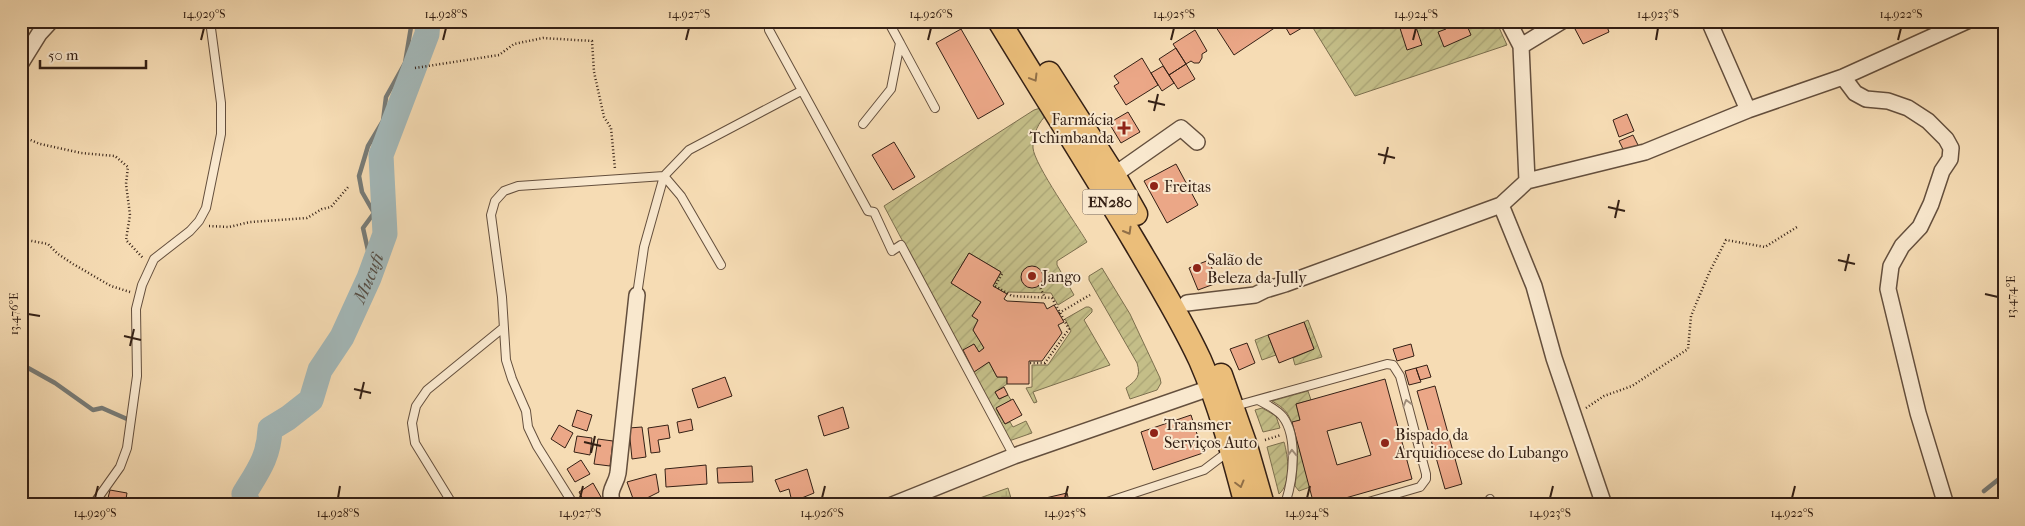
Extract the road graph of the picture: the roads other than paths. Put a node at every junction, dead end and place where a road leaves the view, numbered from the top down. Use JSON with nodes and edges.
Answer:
{"nodes":[{"id":1,"x":51,"y":21,"type":"edge"},
{"id":2,"x":210,"y":21,"type":"edge"},
{"id":3,"x":768,"y":21,"type":"edge"},
{"id":4,"x":888,"y":21,"type":"edge"},
{"id":5,"x":1000,"y":21,"type":"edge"},
{"id":6,"x":1016,"y":21,"type":"edge"},
{"id":7,"x":1508,"y":21,"type":"edge"},
{"id":8,"x":1562,"y":21,"type":"edge"},
{"id":9,"x":1709,"y":21,"type":"edge"},
{"id":10,"x":1967,"y":21,"type":"edge"},
{"id":11,"x":900,"y":42,"type":"junction"},
{"id":12,"x":1521,"y":46,"type":"junction"},
{"id":13,"x":21,"y":63,"type":"edge"},
{"id":14,"x":1843,"y":77,"type":"junction"},
{"id":15,"x":801,"y":90,"type":"junction"},
{"id":16,"x":935,"y":108,"type":"dead end"},
{"id":17,"x":1748,"y":110,"type":"junction"},
{"id":18,"x":863,"y":124,"type":"dead end"},
{"id":19,"x":1197,"y":142,"type":"dead end"},
{"id":20,"x":1114,"y":175,"type":"junction"},
{"id":21,"x":664,"y":176,"type":"junction"},
{"id":22,"x":1527,"y":182,"type":"junction"},
{"id":23,"x":1500,"y":205,"type":"junction"},
{"id":24,"x":721,"y":265,"type":"dead end"},
{"id":25,"x":637,"y":295,"type":"joint"},
{"id":26,"x":1187,"y":303,"type":"junction"},
{"id":27,"x":503,"y":328,"type":"junction"},
{"id":28,"x":1210,"y":388,"type":"junction"},
{"id":29,"x":1258,"y":400,"type":"junction"},
{"id":30,"x":1233,"y":407,"type":"junction"},
{"id":31,"x":1231,"y":450,"type":"junction"},
{"id":32,"x":1014,"y":456,"type":"junction"},
{"id":33,"x":1286,"y":501,"type":"junction"},
{"id":34,"x":93,"y":505,"type":"edge"},
{"id":35,"x":453,"y":505,"type":"edge"},
{"id":36,"x":574,"y":505,"type":"edge"},
{"id":37,"x":613,"y":505,"type":"edge"},
{"id":38,"x":892,"y":505,"type":"edge"},
{"id":39,"x":1098,"y":505,"type":"edge"},
{"id":40,"x":1246,"y":505,"type":"edge"},
{"id":41,"x":1262,"y":505,"type":"edge"},
{"id":42,"x":1271,"y":505,"type":"edge"},
{"id":43,"x":1296,"y":505,"type":"edge"},
{"id":44,"x":1358,"y":505,"type":"edge"},
{"id":45,"x":1604,"y":505,"type":"edge"},
{"id":46,"x":1946,"y":505,"type":"edge"}],
"edges":[{"from":1,"to":13,"type":"street"},
{"from":2,"to":34,"type":"lane"},
{"from":3,"to":15,"type":"lane"},
{"from":4,"to":11,"type":"lane"},
{"from":5,"to":28,"type":"main road","number":"EN280","one_way":true},
{"from":6,"to":20,"type":"main road","number":"EN280"},
{"from":7,"to":12,"type":"street"},
{"from":8,"to":12,"type":"street"},
{"from":9,"to":17,"type":"street"},
{"from":10,"to":14,"type":"street"},
{"from":11,"to":16,"type":"lane"},
{"from":11,"to":18,"type":"lane"},
{"from":12,"to":22,"type":"street"},
{"from":14,"to":17,"type":"street"},
{"from":14,"to":46,"type":"street"},
{"from":15,"to":21,"type":"lane"},
{"from":15,"to":32,"type":"lane"},
{"from":17,"to":22,"type":"street"},
{"from":19,"to":20,"type":"street"},
{"from":20,"to":26,"type":"main road","number":"EN280"},
{"from":21,"to":24,"type":"lane"},
{"from":21,"to":25,"type":"lane"},
{"from":21,"to":27,"type":"lane"},
{"from":22,"to":23,"type":"street"},
{"from":23,"to":26,"type":"street"},
{"from":23,"to":45,"type":"street"},
{"from":25,"to":37,"type":"street"},
{"from":26,"to":30,"type":"main road","number":"EN280"},
{"from":27,"to":35,"type":"lane"},
{"from":27,"to":36,"type":"lane"},
{"from":28,"to":31,"type":"main road","number":"EN280"},
{"from":28,"to":32,"type":"street"},
{"from":29,"to":30,"type":"lane"},
{"from":33,"to":29,"type":"lane","one_way":true},
{"from":44,"to":29,"type":"lane","one_way":true},
{"from":30,"to":41,"type":"main road","number":"EN280"},
{"from":31,"to":39,"type":"lane"},
{"from":31,"to":40,"type":"main road","number":"EN280","one_way":true},
{"from":32,"to":38,"type":"street"},
{"from":33,"to":42,"type":"lane"},
{"from":33,"to":43,"type":"lane"}]}
